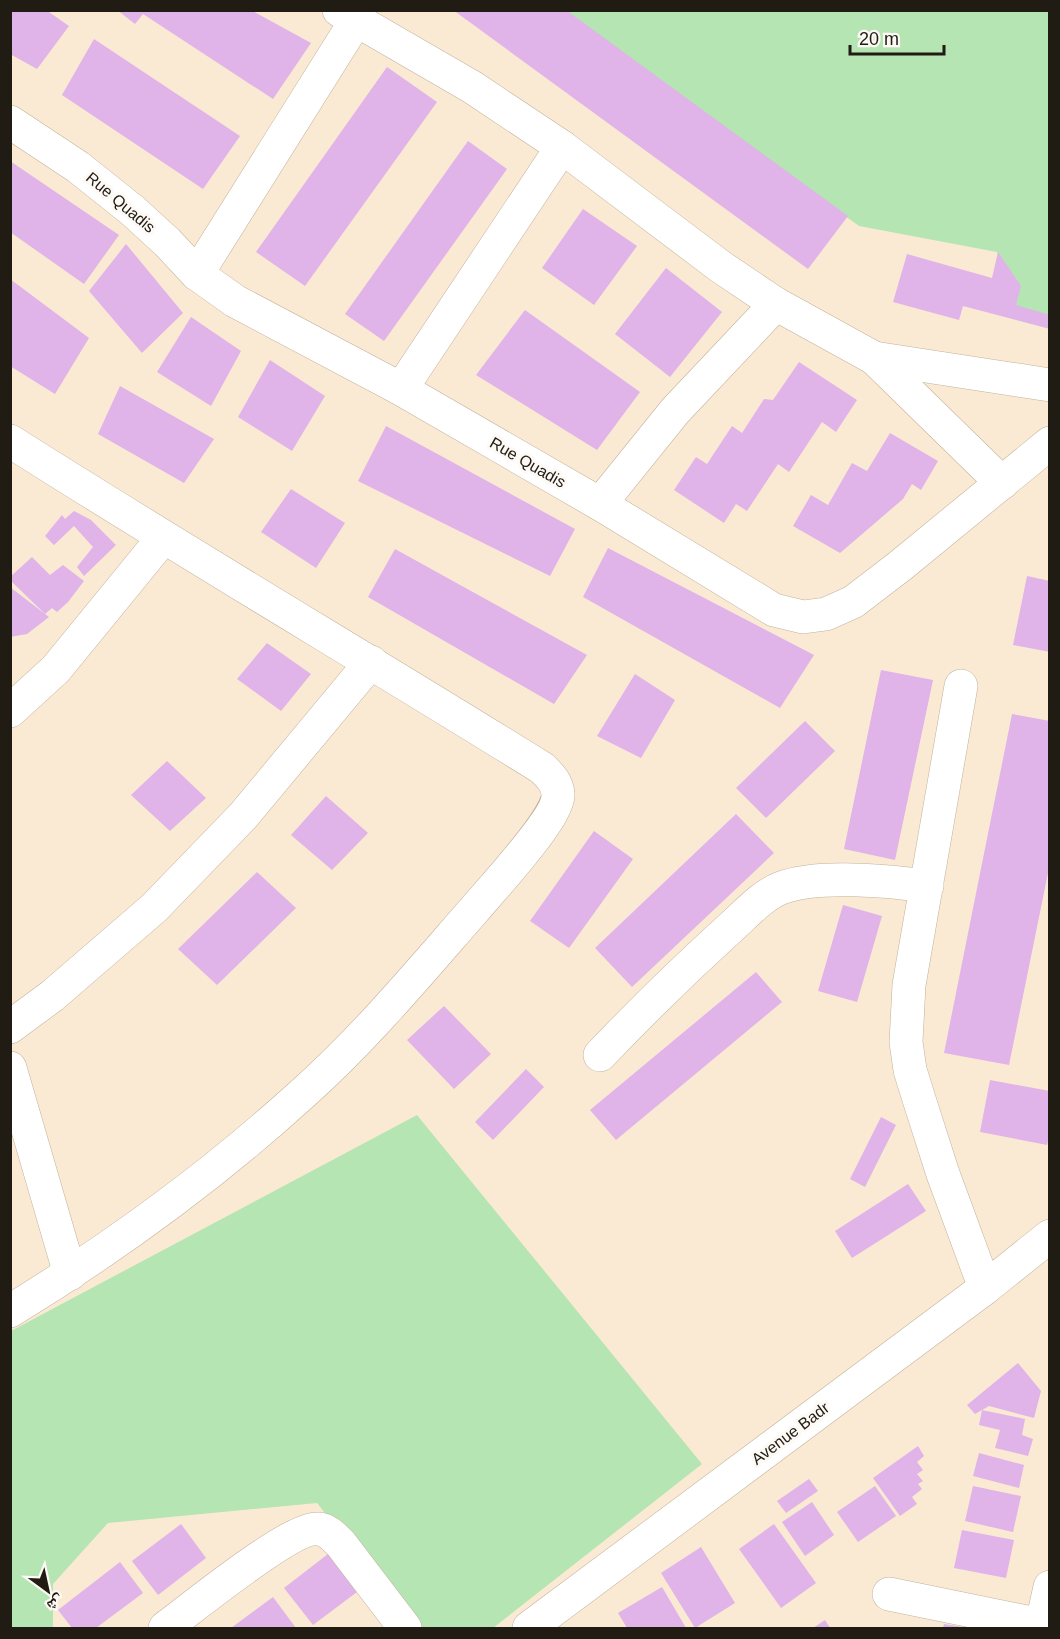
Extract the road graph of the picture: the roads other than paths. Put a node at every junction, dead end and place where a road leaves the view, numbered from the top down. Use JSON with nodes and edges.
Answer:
{"nodes":[{"id":1,"x":348,"y":15,"type":"edge"},
{"id":2,"x":10,"y":122,"type":"edge"},
{"id":3,"x":562,"y":147,"type":"junction"},
{"id":4,"x":196,"y":274,"type":"junction"},
{"id":5,"x":776,"y":304,"type":"junction"},
{"id":6,"x":874,"y":358,"type":"junction"},
{"id":7,"x":1050,"y":385,"type":"edge"},
{"id":8,"x":401,"y":388,"type":"junction"},
{"id":9,"x":10,"y":441,"type":"edge"},
{"id":10,"x":1050,"y":443,"type":"edge"},
{"id":11,"x":1002,"y":483,"type":"junction"},
{"id":12,"x":600,"y":504,"type":"junction"},
{"id":13,"x":163,"y":538,"type":"junction"},
{"id":14,"x":371,"y":662,"type":"junction"},
{"id":15,"x":961,"y":686,"type":"dead end"},
{"id":16,"x":10,"y":711,"type":"edge"},
{"id":17,"x":927,"y":886,"type":"junction"},
{"id":18,"x":10,"y":1027,"type":"edge"},
{"id":19,"x":600,"y":1055,"type":"dead end"},
{"id":20,"x":10,"y":1068,"type":"edge"},
{"id":21,"x":1043,"y":1249,"type":"edge"},
{"id":22,"x":70,"y":1274,"type":"junction"},
{"id":23,"x":985,"y":1288,"type":"junction"},
{"id":24,"x":10,"y":1311,"type":"edge"},
{"id":25,"x":1050,"y":1587,"type":"edge"},
{"id":26,"x":889,"y":1594,"type":"dead end"},
{"id":27,"x":538,"y":1626,"type":"edge"},
{"id":28,"x":1041,"y":1627,"type":"edge"},
{"id":29,"x":165,"y":1629,"type":"edge"},
{"id":30,"x":405,"y":1629,"type":"edge"}],
"edges":[{"from":1,"to":3,"type":"street"},
{"from":1,"to":4,"type":"street"},
{"from":2,"to":4,"type":"street","name":"Rue Quadis"},
{"from":3,"to":5,"type":"street"},
{"from":3,"to":8,"type":"street"},
{"from":4,"to":8,"type":"street","name":"Rue Quadis"},
{"from":5,"to":6,"type":"street"},
{"from":5,"to":12,"type":"street"},
{"from":6,"to":7,"type":"street"},
{"from":6,"to":11,"type":"street"},
{"from":8,"to":12,"type":"street","name":"Rue Quadis"},
{"from":9,"to":13,"type":"street"},
{"from":10,"to":11,"type":"street","name":"Rue Quadis"},
{"from":11,"to":12,"type":"street","name":"Rue Quadis"},
{"from":13,"to":14,"type":"street"},
{"from":13,"to":16,"type":"street"},
{"from":14,"to":18,"type":"street"},
{"from":14,"to":22,"type":"street"},
{"from":15,"to":17,"type":"street"},
{"from":17,"to":19,"type":"street"},
{"from":17,"to":23,"type":"street"},
{"from":20,"to":22,"type":"street"},
{"from":21,"to":23,"type":"street","name":"Avenue Badr"},
{"from":22,"to":24,"type":"street"},
{"from":23,"to":27,"type":"street","name":"Avenue Badr"},
{"from":25,"to":28,"type":"street"},
{"from":26,"to":28,"type":"street"},
{"from":29,"to":30,"type":"street"}]}
